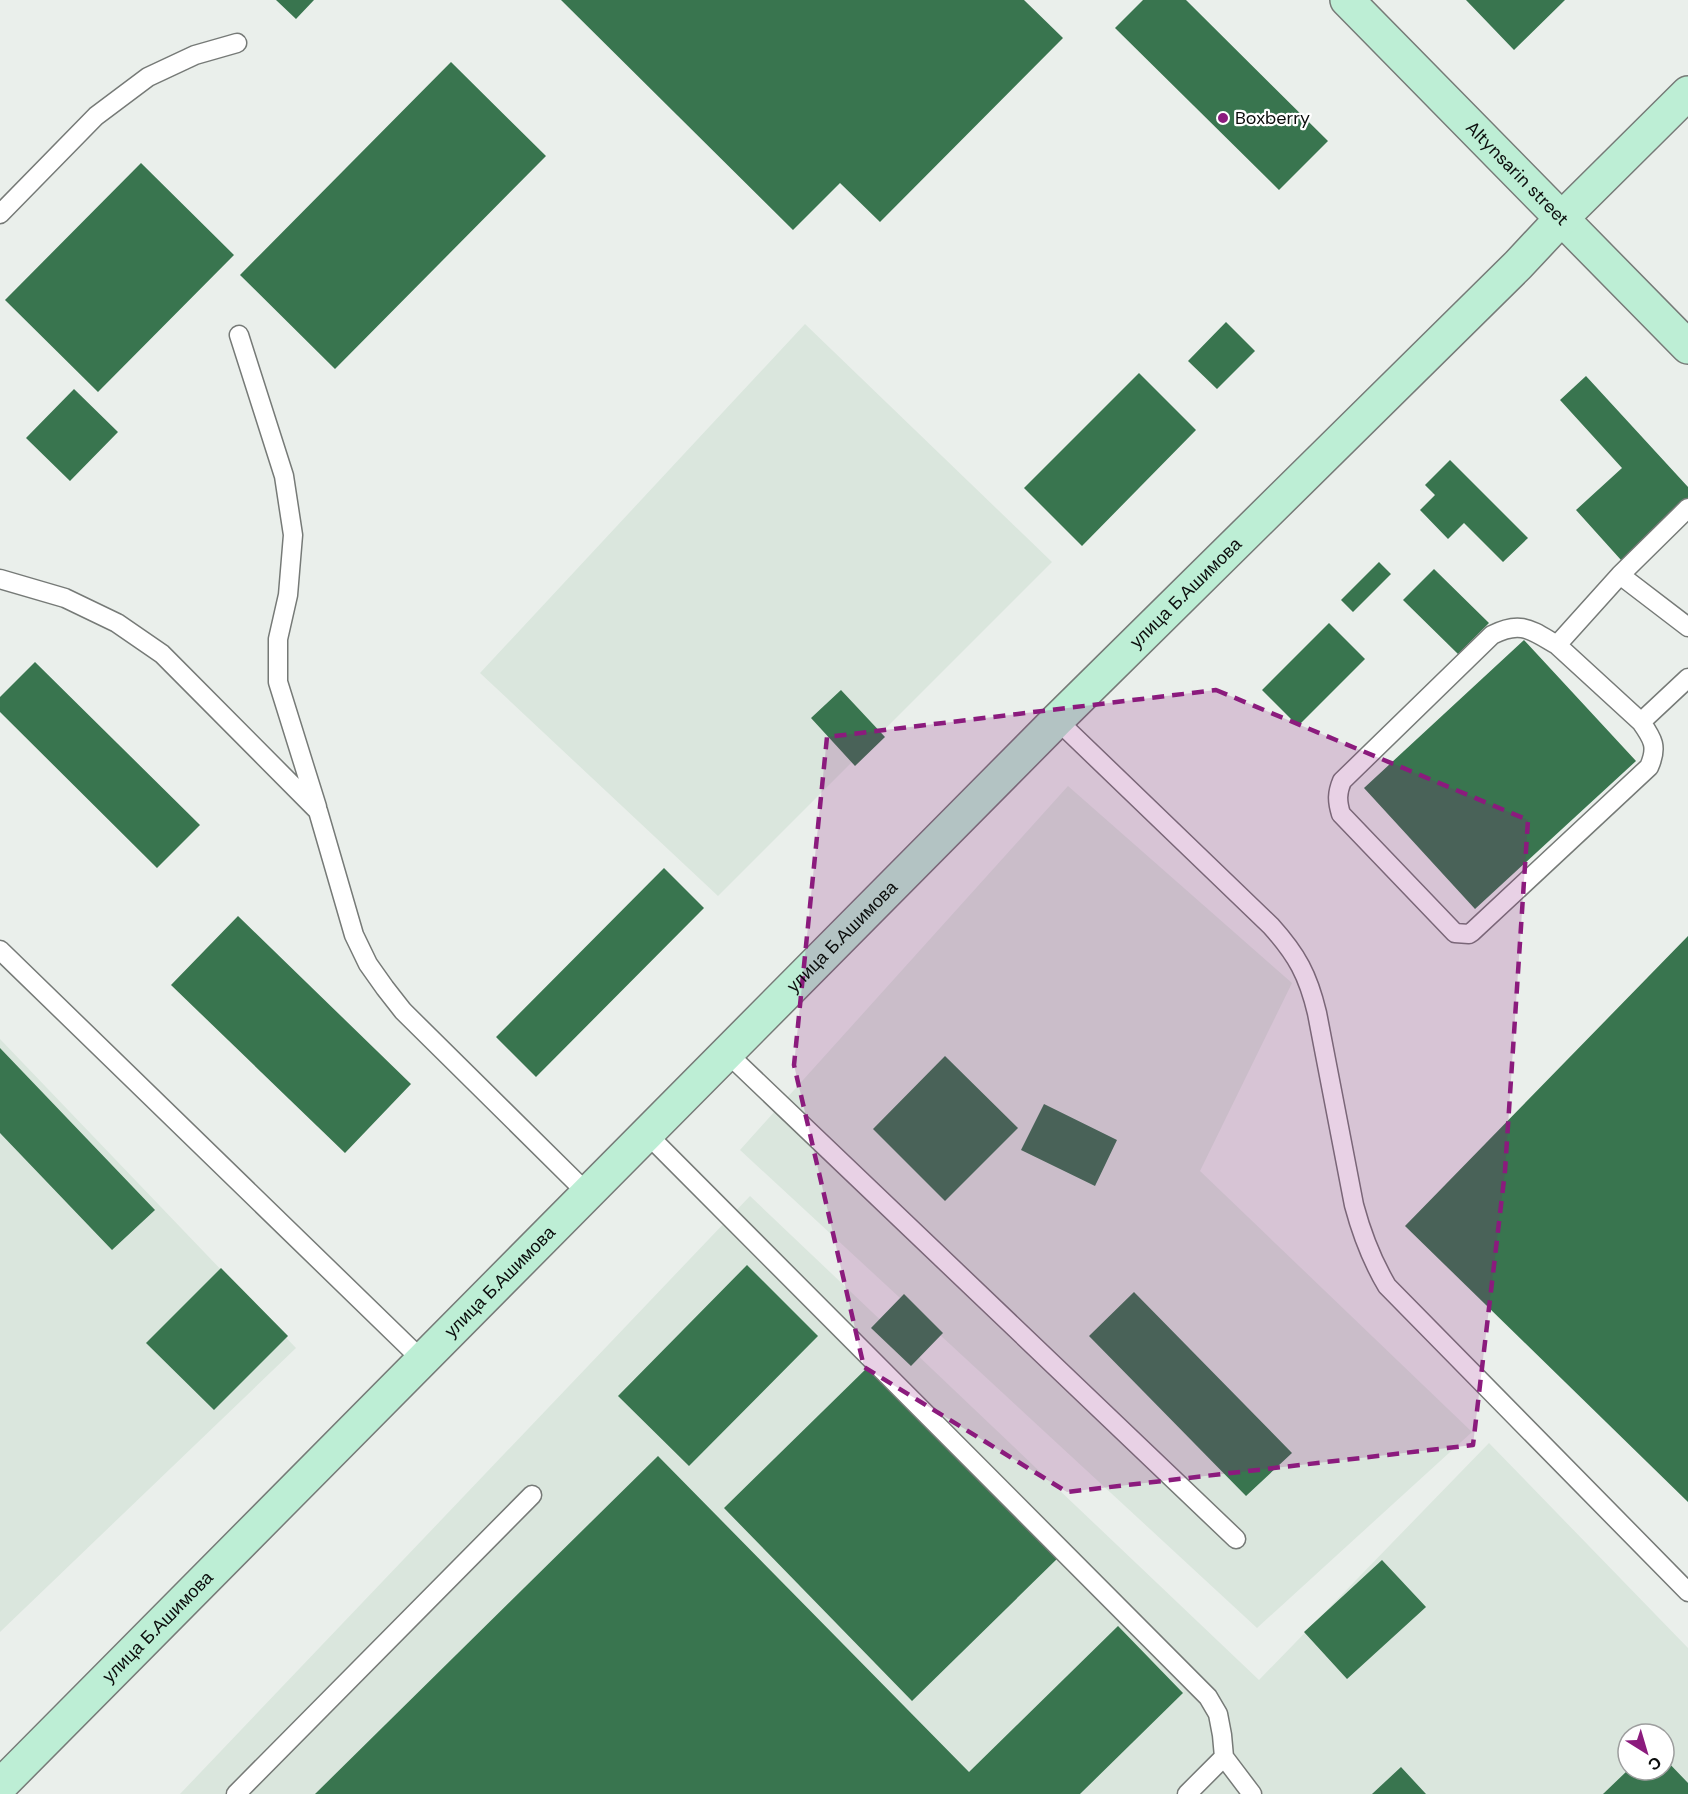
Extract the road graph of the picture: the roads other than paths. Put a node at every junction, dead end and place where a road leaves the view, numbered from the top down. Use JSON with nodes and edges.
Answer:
{"nodes":[{"id":1,"x":1347,"y":0,"type":"edge"},
{"id":2,"x":237,"y":43,"type":"dead end"},
{"id":3,"x":1688,"y":93,"type":"edge"},
{"id":4,"x":0,"y":214,"type":"edge"},
{"id":5,"x":1562,"y":218,"type":"junction"},
{"id":6,"x":239,"y":334,"type":"dead end"},
{"id":7,"x":1688,"y":347,"type":"edge"},
{"id":8,"x":1688,"y":508,"type":"edge"},
{"id":9,"x":1620,"y":575,"type":"junction"},
{"id":10,"x":0,"y":579,"type":"edge"},
{"id":11,"x":1688,"y":627,"type":"edge"},
{"id":12,"x":1557,"y":645,"type":"junction"},
{"id":13,"x":1688,"y":678,"type":"edge"},
{"id":14,"x":1057,"y":720,"type":"junction"},
{"id":15,"x":1641,"y":722,"type":"junction"},
{"id":16,"x":318,"y":811,"type":"junction"},
{"id":17,"x":0,"y":950,"type":"edge"},
{"id":18,"x":727,"y":1053,"type":"junction"},
{"id":19,"x":647,"y":1134,"type":"junction"},
{"id":20,"x":587,"y":1193,"type":"junction"},
{"id":21,"x":422,"y":1360,"type":"junction"},
{"id":22,"x":532,"y":1495,"type":"dead end"},
{"id":23,"x":1236,"y":1539,"type":"dead end"},
{"id":24,"x":1688,"y":1592,"type":"edge"},
{"id":25,"x":1224,"y":1757,"type":"junction"},
{"id":26,"x":0,"y":1786,"type":"edge"},
{"id":27,"x":236,"y":1794,"type":"edge"},
{"id":28,"x":1186,"y":1794,"type":"edge"},
{"id":29,"x":1252,"y":1794,"type":"edge"}],
"edges":[{"from":1,"to":5,"type":"street","name":"Altynsarin street"},
{"from":2,"to":4,"type":"lane"},
{"from":3,"to":5,"type":"street","name":"улица Б.Ашимова"},
{"from":5,"to":7,"type":"street","name":"Altynsarin street"},
{"from":5,"to":14,"type":"street","name":"улица Б.Ашимова"},
{"from":6,"to":16,"type":"lane"},
{"from":8,"to":9,"type":"lane"},
{"from":9,"to":11,"type":"lane"},
{"from":9,"to":12,"type":"lane"},
{"from":10,"to":16,"type":"lane"},
{"from":12,"to":15,"type":"lane"},
{"from":12,"to":15,"type":"lane"},
{"from":13,"to":15,"type":"lane"},
{"from":14,"to":18,"type":"street","name":"улица Б.Ашимова"},
{"from":14,"to":24,"type":"lane"},
{"from":16,"to":20,"type":"lane"},
{"from":17,"to":21,"type":"lane"},
{"from":18,"to":19,"type":"street","name":"улица Б.Ашимова"},
{"from":18,"to":23,"type":"lane"},
{"from":19,"to":20,"type":"street","name":"улица Б.Ашимова"},
{"from":19,"to":25,"type":"lane"},
{"from":20,"to":21,"type":"street","name":"улица Б.Ашимова"},
{"from":21,"to":26,"type":"street","name":"улица Б.Ашимова"},
{"from":22,"to":27,"type":"lane"},
{"from":25,"to":28,"type":"lane"},
{"from":25,"to":29,"type":"lane"}]}
